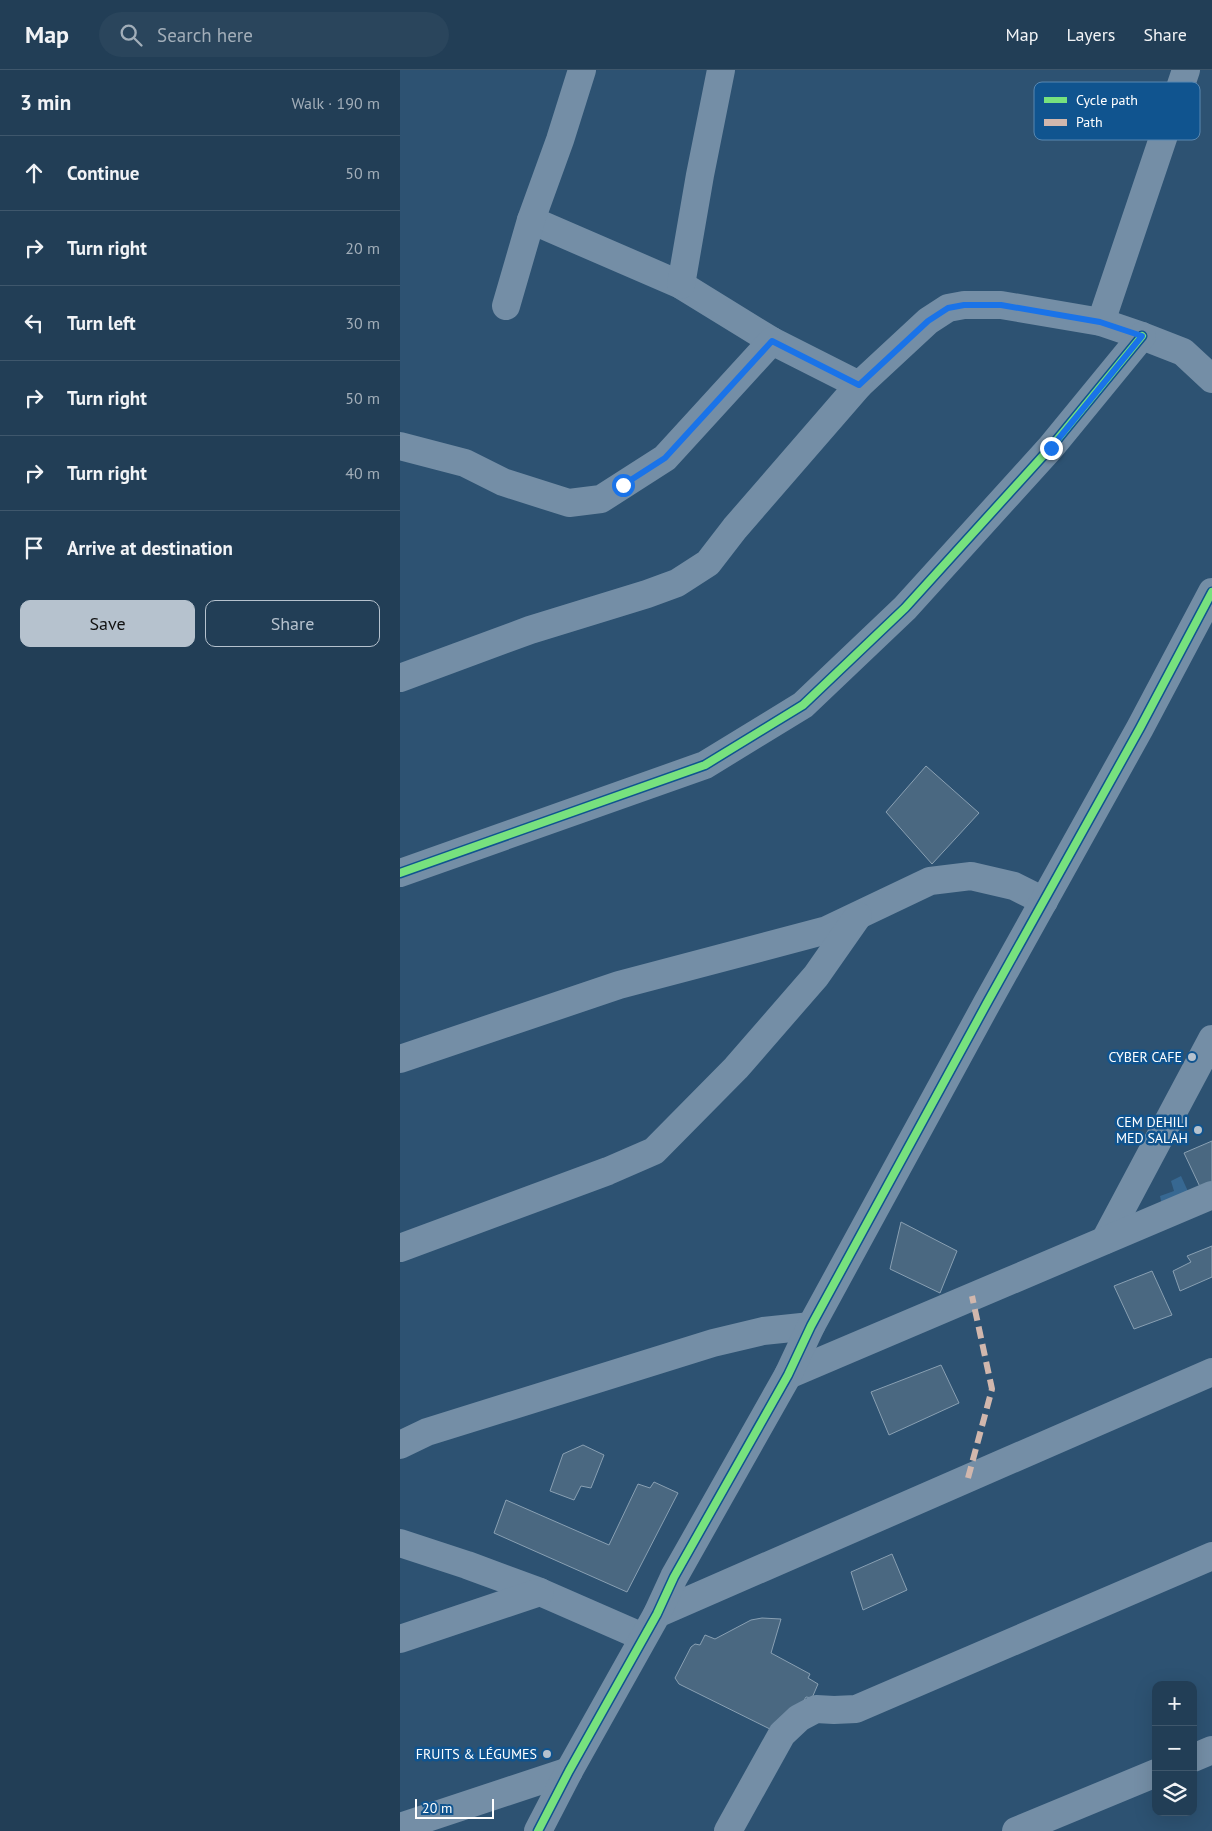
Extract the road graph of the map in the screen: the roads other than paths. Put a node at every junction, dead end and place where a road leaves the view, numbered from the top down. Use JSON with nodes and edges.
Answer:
{"nodes":[{"id":1,"x":582,"y":70,"type":"edge"},
{"id":2,"x":721,"y":70,"type":"edge"},
{"id":3,"x":1186,"y":70,"type":"edge"},
{"id":4,"x":1182,"y":82,"type":"edge"},
{"id":5,"x":1162,"y":140,"type":"edge"},
{"id":6,"x":532,"y":220,"type":"junction"},
{"id":7,"x":681,"y":285,"type":"junction"},
{"id":8,"x":506,"y":306,"type":"dead end"},
{"id":9,"x":1100,"y":322,"type":"junction"},
{"id":10,"x":1142,"y":336,"type":"junction"},
{"id":11,"x":772,"y":341,"type":"junction"},
{"id":12,"x":1212,"y":379,"type":"edge"},
{"id":13,"x":859,"y":385,"type":"junction"},
{"id":14,"x":400,"y":446,"type":"edge"},
{"id":15,"x":1212,"y":592,"type":"edge"},
{"id":16,"x":400,"y":678,"type":"edge"},
{"id":17,"x":400,"y":873,"type":"edge"},
{"id":18,"x":1044,"y":900,"type":"junction"},
{"id":19,"x":860,"y":914,"type":"junction"},
{"id":20,"x":1212,"y":1039,"type":"edge"},
{"id":21,"x":400,"y":1059,"type":"edge"},
{"id":22,"x":1212,"y":1194,"type":"edge"},
{"id":23,"x":1105,"y":1240,"type":"junction"},
{"id":24,"x":400,"y":1248,"type":"edge"},
{"id":25,"x":810,"y":1326,"type":"junction"},
{"id":26,"x":1212,"y":1372,"type":"edge"},
{"id":27,"x":788,"y":1375,"type":"junction"},
{"id":28,"x":400,"y":1445,"type":"edge"},
{"id":29,"x":400,"y":1543,"type":"edge"},
{"id":30,"x":1212,"y":1556,"type":"edge"},
{"id":31,"x":540,"y":1592,"type":"junction"},
{"id":32,"x":658,"y":1614,"type":"junction"},
{"id":33,"x":643,"y":1636,"type":"junction"},
{"id":34,"x":400,"y":1639,"type":"edge"},
{"id":35,"x":1212,"y":1750,"type":"edge"},
{"id":36,"x":1197,"y":1756,"type":"edge"},
{"id":37,"x":569,"y":1771,"type":"junction"},
{"id":38,"x":1152,"y":1775,"type":"edge"},
{"id":39,"x":400,"y":1827,"type":"edge"},
{"id":40,"x":538,"y":1831,"type":"edge"},
{"id":41,"x":728,"y":1831,"type":"edge"},
{"id":42,"x":1016,"y":1831,"type":"edge"}],
"edges":[{"from":1,"to":6,"type":"street"},
{"from":2,"to":7,"type":"street"},
{"from":3,"to":4,"type":"street"},
{"from":5,"to":9,"type":"street"},
{"from":6,"to":7,"type":"street"},
{"from":6,"to":8,"type":"street"},
{"from":7,"to":11,"type":"street"},
{"from":9,"to":10,"type":"street"},
{"from":9,"to":13,"type":"street"},
{"from":10,"to":12,"type":"street"},
{"from":10,"to":17,"type":"street"},
{"from":11,"to":13,"type":"street"},
{"from":11,"to":14,"type":"street"},
{"from":13,"to":16,"type":"street"},
{"from":15,"to":18,"type":"street"},
{"from":18,"to":19,"type":"street"},
{"from":18,"to":25,"type":"street"},
{"from":19,"to":21,"type":"street"},
{"from":19,"to":24,"type":"street"},
{"from":20,"to":23,"type":"street"},
{"from":22,"to":23,"type":"street"},
{"from":23,"to":27,"type":"street"},
{"from":25,"to":27,"type":"street"},
{"from":25,"to":28,"type":"street"},
{"from":26,"to":32,"type":"street"},
{"from":27,"to":32,"type":"street"},
{"from":29,"to":31,"type":"street"},
{"from":30,"to":41,"type":"street"},
{"from":31,"to":33,"type":"street"},
{"from":31,"to":34,"type":"street"},
{"from":32,"to":33,"type":"street"},
{"from":33,"to":37,"type":"street"},
{"from":35,"to":36,"type":"street"},
{"from":37,"to":39,"type":"street"},
{"from":37,"to":40,"type":"street"},
{"from":38,"to":42,"type":"street"}]}
